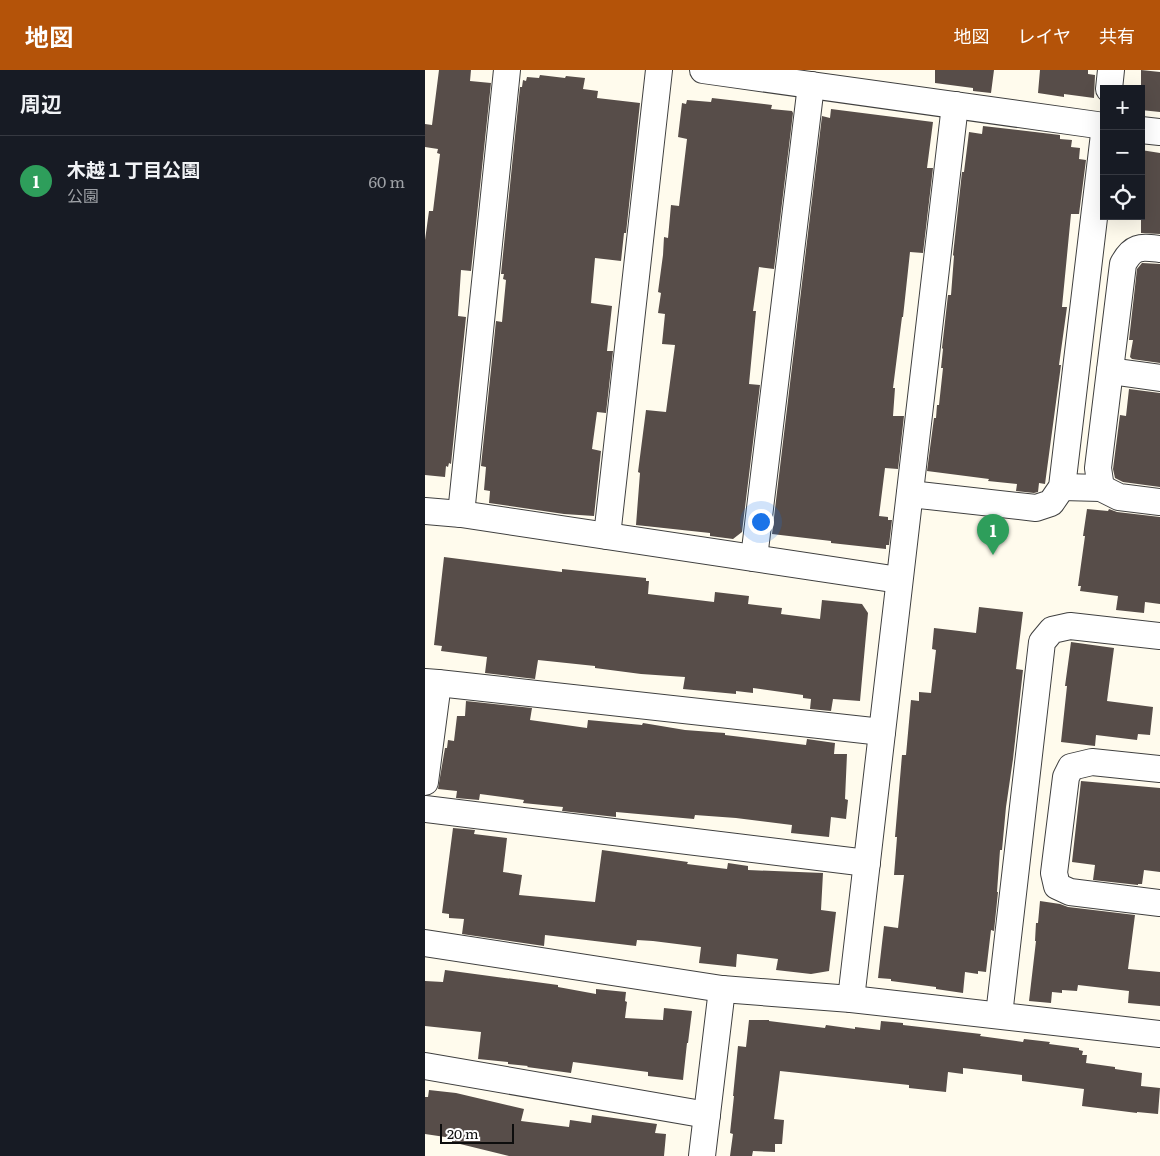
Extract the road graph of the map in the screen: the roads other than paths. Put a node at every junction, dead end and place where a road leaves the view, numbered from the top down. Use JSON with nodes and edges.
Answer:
{"nodes":[{"id":1,"x":507,"y":70,"type":"edge"},
{"id":2,"x":659,"y":70,"type":"edge"},
{"id":3,"x":703,"y":70,"type":"edge"},
{"id":4,"x":1111,"y":70,"type":"edge"},
{"id":5,"x":811,"y":85,"type":"junction"},
{"id":6,"x":1109,"y":85,"type":"edge"},
{"id":7,"x":955,"y":105,"type":"junction"},
{"id":8,"x":1100,"y":125,"type":"edge"},
{"id":9,"x":1145,"y":130,"type":"edge"},
{"id":10,"x":1160,"y":132,"type":"edge"},
{"id":11,"x":1100,"y":168,"type":"edge"},
{"id":12,"x":1160,"y":249,"type":"edge"},
{"id":13,"x":1110,"y":371,"type":"junction"},
{"id":14,"x":1160,"y":378,"type":"edge"},
{"id":15,"x":1062,"y":487,"type":"junction"},
{"id":16,"x":1101,"y":488,"type":"junction"},
{"id":17,"x":910,"y":494,"type":"junction"},
{"id":18,"x":1160,"y":502,"type":"edge"},
{"id":19,"x":425,"y":511,"type":"edge"},
{"id":20,"x":461,"y":514,"type":"junction"},
{"id":21,"x":607,"y":536,"type":"junction"},
{"id":22,"x":754,"y":558,"type":"junction"},
{"id":23,"x":899,"y":580,"type":"junction"},
{"id":24,"x":1160,"y":636,"type":"edge"},
{"id":25,"x":431,"y":682,"type":"edge"},
{"id":26,"x":882,"y":732,"type":"junction"},
{"id":27,"x":1160,"y":769,"type":"edge"},
{"id":28,"x":425,"y":782,"type":"edge"},
{"id":29,"x":425,"y":808,"type":"edge"},
{"id":30,"x":867,"y":863,"type":"junction"},
{"id":31,"x":1014,"y":884,"type":"junction"},
{"id":32,"x":1057,"y":886,"type":"junction"},
{"id":33,"x":1160,"y":903,"type":"edge"},
{"id":34,"x":425,"y":943,"type":"edge"},
{"id":35,"x":722,"y":989,"type":"junction"},
{"id":36,"x":851,"y":999,"type":"junction"},
{"id":37,"x":999,"y":1015,"type":"junction"},
{"id":38,"x":1160,"y":1034,"type":"edge"},
{"id":39,"x":425,"y":1066,"type":"edge"},
{"id":40,"x":707,"y":1115,"type":"junction"},
{"id":41,"x":702,"y":1156,"type":"edge"}],
"edges":[{"from":1,"to":20,"type":"street"},
{"from":2,"to":21,"type":"street"},
{"from":3,"to":5,"type":"street"},
{"from":4,"to":6,"type":"street"},
{"from":5,"to":7,"type":"street"},
{"from":5,"to":22,"type":"street"},
{"from":7,"to":8,"type":"street"},
{"from":7,"to":17,"type":"street"},
{"from":9,"to":10,"type":"street"},
{"from":11,"to":15,"type":"street"},
{"from":12,"to":13,"type":"street"},
{"from":13,"to":14,"type":"street"},
{"from":13,"to":16,"type":"street"},
{"from":15,"to":16,"type":"street"},
{"from":15,"to":17,"type":"street"},
{"from":16,"to":18,"type":"street"},
{"from":17,"to":23,"type":"street"},
{"from":19,"to":20,"type":"street"},
{"from":20,"to":21,"type":"street"},
{"from":21,"to":22,"type":"street"},
{"from":22,"to":23,"type":"street"},
{"from":23,"to":26,"type":"street"},
{"from":24,"to":31,"type":"street"},
{"from":25,"to":26,"type":"street"},
{"from":25,"to":28,"type":"street"},
{"from":26,"to":30,"type":"street"},
{"from":27,"to":32,"type":"street"},
{"from":29,"to":30,"type":"street"},
{"from":30,"to":36,"type":"street"},
{"from":31,"to":32,"type":"street"},
{"from":31,"to":37,"type":"street"},
{"from":32,"to":33,"type":"street"},
{"from":34,"to":35,"type":"street"},
{"from":35,"to":36,"type":"street"},
{"from":35,"to":40,"type":"street"},
{"from":36,"to":37,"type":"street"},
{"from":37,"to":38,"type":"street"},
{"from":39,"to":40,"type":"street"},
{"from":40,"to":41,"type":"street"}]}
